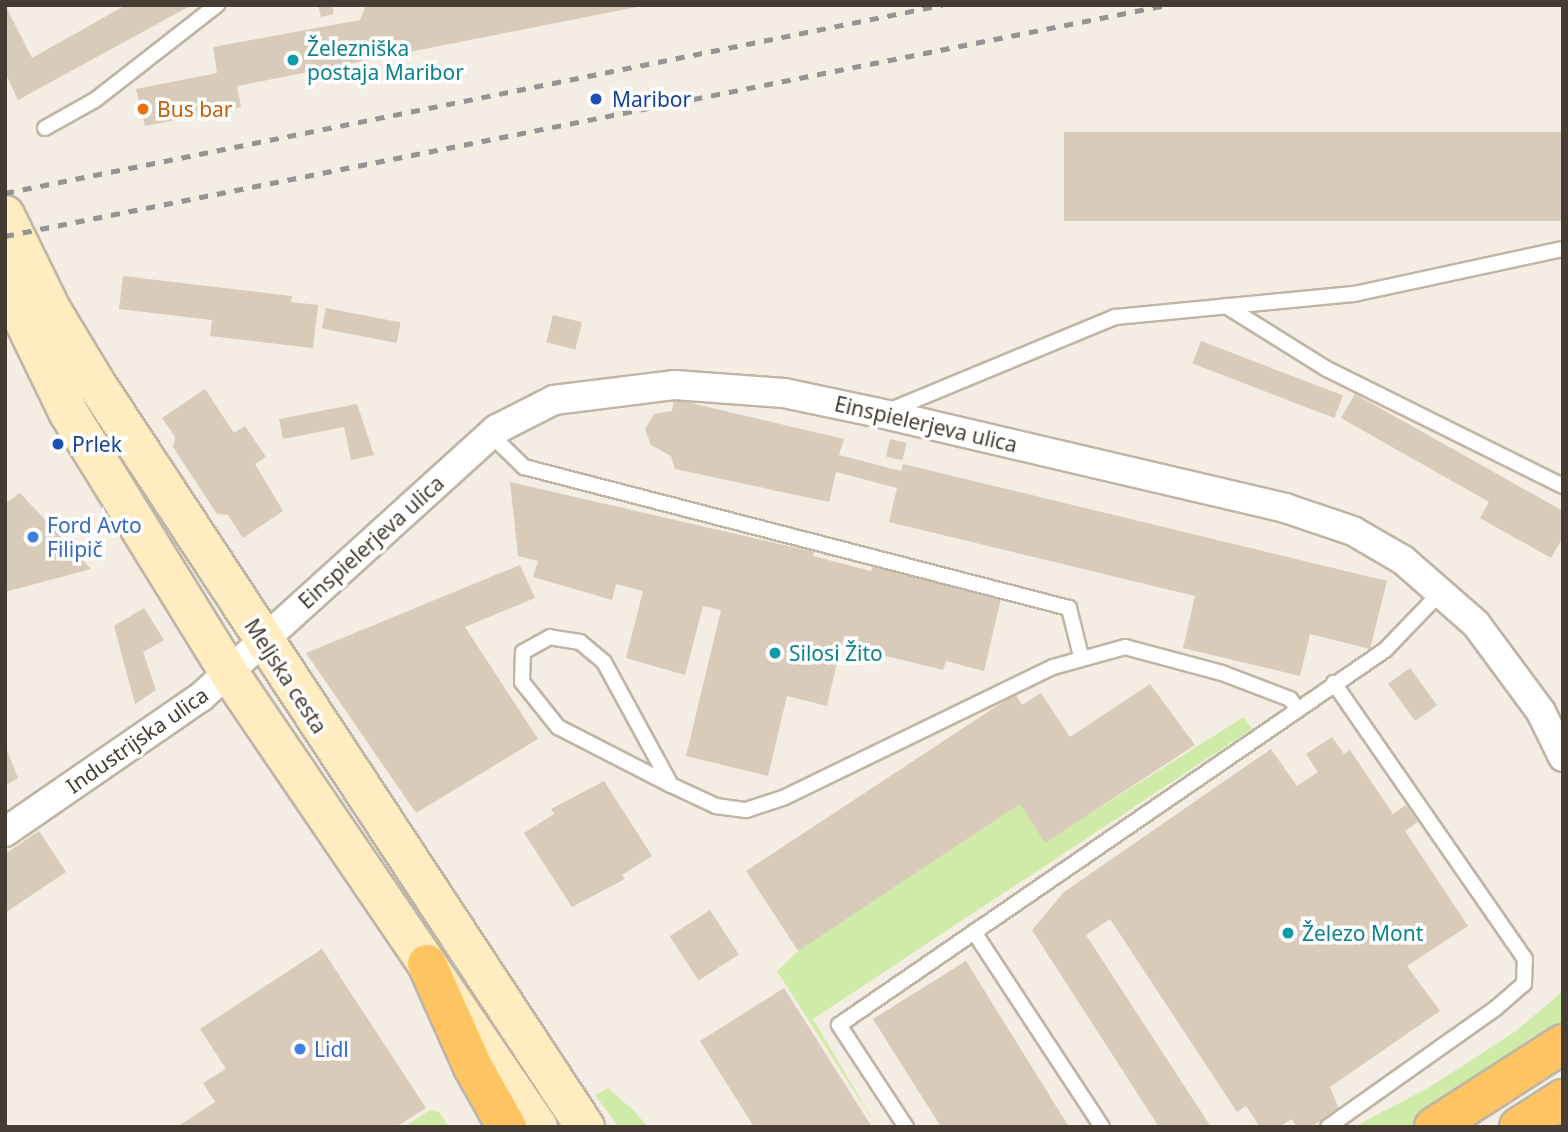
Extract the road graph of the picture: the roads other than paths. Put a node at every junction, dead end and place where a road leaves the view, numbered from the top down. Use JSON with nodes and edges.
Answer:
{"nodes":[{"id":1,"x":217,"y":5,"type":"edge"},
{"id":2,"x":45,"y":128,"type":"dead end"},
{"id":3,"x":5,"y":215,"type":"edge"},
{"id":4,"x":1563,"y":249,"type":"edge"},
{"id":5,"x":5,"y":282,"type":"edge"},
{"id":6,"x":1226,"y":306,"type":"junction"},
{"id":7,"x":880,"y":414,"type":"junction"},
{"id":8,"x":491,"y":435,"type":"junction"},
{"id":9,"x":1563,"y":486,"type":"edge"},
{"id":10,"x":1443,"y":590,"type":"junction"},
{"id":11,"x":263,"y":641,"type":"junction"},
{"id":12,"x":1080,"y":656,"type":"junction"},
{"id":13,"x":229,"y":673,"type":"junction"},
{"id":14,"x":1334,"y":684,"type":"junction"},
{"id":15,"x":1297,"y":708,"type":"junction"},
{"id":16,"x":1563,"y":757,"type":"edge"},
{"id":17,"x":671,"y":785,"type":"junction"},
{"id":18,"x":5,"y":832,"type":"edge"},
{"id":19,"x":974,"y":932,"type":"junction"},
{"id":20,"x":427,"y":964,"type":"junction"},
{"id":21,"x":1563,"y":1044,"type":"edge"},
{"id":22,"x":1563,"y":1074,"type":"edge"},
{"id":23,"x":1563,"y":1099,"type":"edge"},
{"id":24,"x":507,"y":1127,"type":"edge"},
{"id":25,"x":538,"y":1127,"type":"edge"},
{"id":26,"x":585,"y":1127,"type":"edge"},
{"id":27,"x":906,"y":1127,"type":"edge"},
{"id":28,"x":1102,"y":1127,"type":"edge"},
{"id":29,"x":1328,"y":1127,"type":"edge"},
{"id":30,"x":1434,"y":1127,"type":"edge"},
{"id":31,"x":1482,"y":1127,"type":"edge"},
{"id":32,"x":1520,"y":1127,"type":"edge"}],
"edges":[{"from":1,"to":2,"type":"lane"},
{"from":3,"to":11,"type":"main road","name":"Meljska cesta"},
{"from":4,"to":6,"type":"lane"},
{"from":5,"to":13,"type":"main road"},
{"from":6,"to":7,"type":"lane"},
{"from":6,"to":9,"type":"lane"},
{"from":7,"to":8,"type":"street","name":"Einspielerjeva ulica"},
{"from":7,"to":10,"type":"street","name":"Einspielerjeva ulica"},
{"from":8,"to":11,"type":"street","name":"Einspielerjeva ulica"},
{"from":8,"to":12,"type":"lane"},
{"from":10,"to":14,"type":"lane"},
{"from":10,"to":16,"type":"street","name":"Einspielerjeva ulica"},
{"from":11,"to":13,"type":"street","name":"Industrijska ulica"},
{"from":11,"to":26,"type":"main road","name":"Meljska cesta"},
{"from":12,"to":15,"type":"lane"},
{"from":12,"to":17,"type":"lane"},
{"from":13,"to":18,"type":"street","name":"Industrijska ulica"},
{"from":13,"to":20,"type":"main road"},
{"from":14,"to":15,"type":"lane"},
{"from":14,"to":29,"type":"lane"},
{"from":15,"to":19,"type":"lane"},
{"from":17,"to":17,"type":"lane"},
{"from":19,"to":27,"type":"lane"},
{"from":19,"to":28,"type":"lane"},
{"from":20,"to":24,"type":"highway"},
{"from":20,"to":25,"type":"main road"},
{"from":21,"to":30,"type":"highway"},
{"from":22,"to":31,"type":"highway"},
{"from":23,"to":32,"type":"highway"}]}
